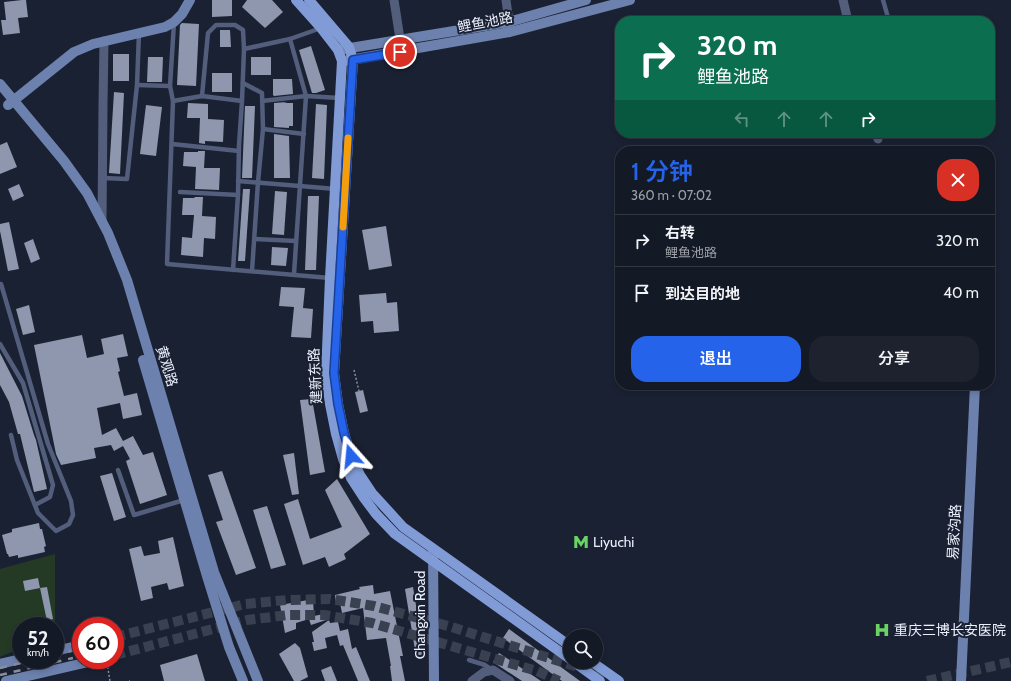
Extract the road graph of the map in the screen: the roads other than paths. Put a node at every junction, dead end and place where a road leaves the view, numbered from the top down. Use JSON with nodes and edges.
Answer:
{"nodes":[{"id":1,"x":190,"y":0,"type":"edge"},
{"id":2,"x":296,"y":0,"type":"edge"},
{"id":3,"x":309,"y":0,"type":"edge"},
{"id":4,"x":394,"y":0,"type":"edge"},
{"id":5,"x":506,"y":0,"type":"edge"},
{"id":6,"x":586,"y":0,"type":"edge"},
{"id":7,"x":630,"y":0,"type":"edge"},
{"id":8,"x":846,"y":0,"type":"edge"},
{"id":9,"x":883,"y":0,"type":"edge"},
{"id":10,"x":848,"y":16,"type":"edge"},
{"id":11,"x":888,"y":16,"type":"edge"},
{"id":12,"x":174,"y":22,"type":"junction"},
{"id":13,"x":509,"y":22,"type":"junction"},
{"id":14,"x":322,"y":28,"type":"junction"},
{"id":15,"x":510,"y":32,"type":"junction"},
{"id":16,"x":139,"y":33,"type":"junction"},
{"id":17,"x":290,"y":39,"type":"junction"},
{"id":18,"x":400,"y":39,"type":"junction"},
{"id":19,"x":104,"y":41,"type":"junction"},
{"id":20,"x":349,"y":47,"type":"junction"},
{"id":21,"x":244,"y":49,"type":"junction"},
{"id":22,"x":338,"y":50,"type":"junction"},
{"id":23,"x":353,"y":60,"type":"junction"},
{"id":24,"x":342,"y":61,"type":"junction"},
{"id":25,"x":243,"y":83,"type":"junction"},
{"id":26,"x":0,"y":84,"type":"edge"},
{"id":27,"x":137,"y":85,"type":"junction"},
{"id":28,"x":170,"y":86,"type":"junction"},
{"id":29,"x":0,"y":95,"type":"edge"},
{"id":30,"x":202,"y":96,"type":"junction"},
{"id":31,"x":306,"y":96,"type":"junction"},
{"id":32,"x":340,"y":98,"type":"junction"},
{"id":33,"x":174,"y":101,"type":"junction"},
{"id":34,"x":242,"y":101,"type":"junction"},
{"id":35,"x":262,"y":101,"type":"junction"},
{"id":36,"x":11,"y":103,"type":"junction"},
{"id":37,"x":263,"y":129,"type":"junction"},
{"id":38,"x":304,"y":134,"type":"junction"},
{"id":39,"x":172,"y":144,"type":"junction"},
{"id":40,"x":239,"y":151,"type":"junction"},
{"id":41,"x":103,"y":178,"type":"junction"},
{"id":42,"x":238,"y":181,"type":"junction"},
{"id":43,"x":258,"y":182,"type":"junction"},
{"id":44,"x":300,"y":185,"type":"junction"},
{"id":45,"x":336,"y":189,"type":"junction"},
{"id":46,"x":180,"y":192,"type":"dead end"},
{"id":47,"x":238,"y":195,"type":"junction"},
{"id":48,"x":102,"y":222,"type":"junction"},
{"id":49,"x":255,"y":239,"type":"junction"},
{"id":50,"x":296,"y":241,"type":"junction"},
{"id":51,"x":233,"y":270,"type":"junction"},
{"id":52,"x":252,"y":271,"type":"junction"},
{"id":53,"x":294,"y":274,"type":"junction"},
{"id":54,"x":330,"y":278,"type":"junction"},
{"id":55,"x":1,"y":284,"type":"edge"},
{"id":56,"x":0,"y":344,"type":"edge"},
{"id":57,"x":975,"y":390,"type":"edge"},
{"id":58,"x":11,"y":435,"type":"dead end"},
{"id":59,"x":118,"y":470,"type":"dead end"},
{"id":60,"x":184,"y":500,"type":"junction"},
{"id":61,"x":35,"y":505,"type":"junction"},
{"id":62,"x":433,"y":549,"type":"junction"},
{"id":63,"x":433,"y":562,"type":"junction"},
{"id":64,"x":563,"y":641,"type":"edge"},
{"id":65,"x":563,"y":655,"type":"edge"},
{"id":66,"x":469,"y":660,"type":"dead end"},
{"id":67,"x":12,"y":661,"type":"edge"},
{"id":68,"x":0,"y":664,"type":"edge"},
{"id":69,"x":72,"y":668,"type":"edge"},
{"id":70,"x":583,"y":669,"type":"edge"},
{"id":71,"x":602,"y":669,"type":"edge"},
{"id":72,"x":493,"y":670,"type":"junction"},
{"id":73,"x":597,"y":680,"type":"edge"},
{"id":74,"x":6,"y":681,"type":"edge"},
{"id":75,"x":243,"y":681,"type":"edge"},
{"id":76,"x":258,"y":681,"type":"edge"},
{"id":77,"x":434,"y":681,"type":"edge"},
{"id":78,"x":472,"y":681,"type":"edge"},
{"id":79,"x":510,"y":681,"type":"edge"},
{"id":80,"x":619,"y":681,"type":"edge"},
{"id":81,"x":961,"y":681,"type":"edge"}],
"edges":[{"from":1,"to":12,"type":"main road"},
{"from":2,"to":14,"type":"main road","name":"建新东路"},
{"from":3,"to":20,"type":"main road","name":"建新东路"},
{"from":4,"to":18,"type":"street"},
{"from":5,"to":13,"type":"street"},
{"from":6,"to":13,"type":"main road","name":"鲤鱼池路"},
{"from":7,"to":15,"type":"main road","name":"鲤鱼池路"},
{"from":8,"to":10,"type":"street"},
{"from":9,"to":11,"type":"lane"},
{"from":12,"to":16,"type":"main road"},
{"from":12,"to":28,"type":"lane"},
{"from":13,"to":15,"type":"street"},
{"from":13,"to":18,"type":"main road","name":"鲤鱼池路"},
{"from":14,"to":17,"type":"lane"},
{"from":14,"to":22,"type":"main road","name":"建新东路"},
{"from":15,"to":23,"type":"main road","name":"鲤鱼池路"},
{"from":16,"to":19,"type":"main road"},
{"from":16,"to":27,"type":"lane"},
{"from":17,"to":21,"type":"lane"},
{"from":17,"to":31,"type":"lane"},
{"from":18,"to":20,"type":"main road","name":"鲤鱼池路"},
{"from":19,"to":36,"type":"main road"},
{"from":19,"to":41,"type":"street"},
{"from":20,"to":22,"type":"main road","name":"鲤鱼池路"},
{"from":20,"to":23,"type":"main road","name":"建新东路"},
{"from":21,"to":25,"type":"lane"},
{"from":21,"to":30,"type":"lane"},
{"from":22,"to":24,"type":"main road","name":"建新东路"},
{"from":23,"to":24,"type":"main road","name":"鲤鱼池路"},
{"from":23,"to":62,"type":"main road","name":"建新东路"},
{"from":24,"to":32,"type":"main road","name":"建新东路"},
{"from":25,"to":34,"type":"lane"},
{"from":25,"to":35,"type":"lane"},
{"from":26,"to":36,"type":"main road","name":"黄观路"},
{"from":27,"to":28,"type":"lane"},
{"from":27,"to":41,"type":"lane"},
{"from":28,"to":33,"type":"lane"},
{"from":29,"to":36,"type":"main road","name":"黄观路"},
{"from":30,"to":33,"type":"lane"},
{"from":30,"to":34,"type":"lane"},
{"from":31,"to":32,"type":"lane"},
{"from":31,"to":35,"type":"lane"},
{"from":31,"to":38,"type":"lane"},
{"from":32,"to":45,"type":"main road","name":"建新东路"},
{"from":33,"to":39,"type":"lane"},
{"from":34,"to":40,"type":"lane"},
{"from":35,"to":37,"type":"lane"},
{"from":36,"to":48,"type":"main road","name":"黄观路"},
{"from":36,"to":60,"type":"main road","name":"黄观路"},
{"from":37,"to":38,"type":"lane"},
{"from":37,"to":43,"type":"lane"},
{"from":38,"to":44,"type":"lane"},
{"from":39,"to":40,"type":"lane"},
{"from":39,"to":51,"type":"lane"},
{"from":40,"to":42,"type":"lane"},
{"from":41,"to":48,"type":"street"},
{"from":42,"to":43,"type":"lane"},
{"from":42,"to":47,"type":"lane"},
{"from":43,"to":44,"type":"lane"},
{"from":43,"to":49,"type":"lane"},
{"from":44,"to":45,"type":"lane"},
{"from":44,"to":50,"type":"lane"},
{"from":45,"to":54,"type":"main road","name":"建新东路"},
{"from":46,"to":47,"type":"lane"},
{"from":47,"to":51,"type":"lane"},
{"from":48,"to":76,"type":"main road","name":"黄观路"},
{"from":49,"to":50,"type":"lane"},
{"from":49,"to":52,"type":"lane"},
{"from":50,"to":53,"type":"lane"},
{"from":51,"to":52,"type":"lane"},
{"from":52,"to":53,"type":"lane"},
{"from":53,"to":54,"type":"lane"},
{"from":54,"to":63,"type":"main road","name":"建新东路"},
{"from":55,"to":61,"type":"lane"},
{"from":56,"to":61,"type":"lane"},
{"from":57,"to":81,"type":"main road","name":"易家沟路"},
{"from":58,"to":61,"type":"lane"},
{"from":59,"to":60,"type":"lane"},
{"from":60,"to":75,"type":"main road","name":"黄观路"},
{"from":62,"to":63,"type":"main road","name":"Changxin Road"},
{"from":62,"to":64,"type":"main road","name":"建新东路"},
{"from":63,"to":65,"type":"main road","name":"建新东路"},
{"from":63,"to":77,"type":"main road","name":"Changxin Road"},
{"from":66,"to":72,"type":"lane"},
{"from":67,"to":68,"type":"main road"},
{"from":69,"to":74,"type":"main road"},
{"from":70,"to":73,"type":"main road"},
{"from":71,"to":80,"type":"main road"},
{"from":72,"to":78,"type":"street"},
{"from":72,"to":79,"type":"street"}]}
